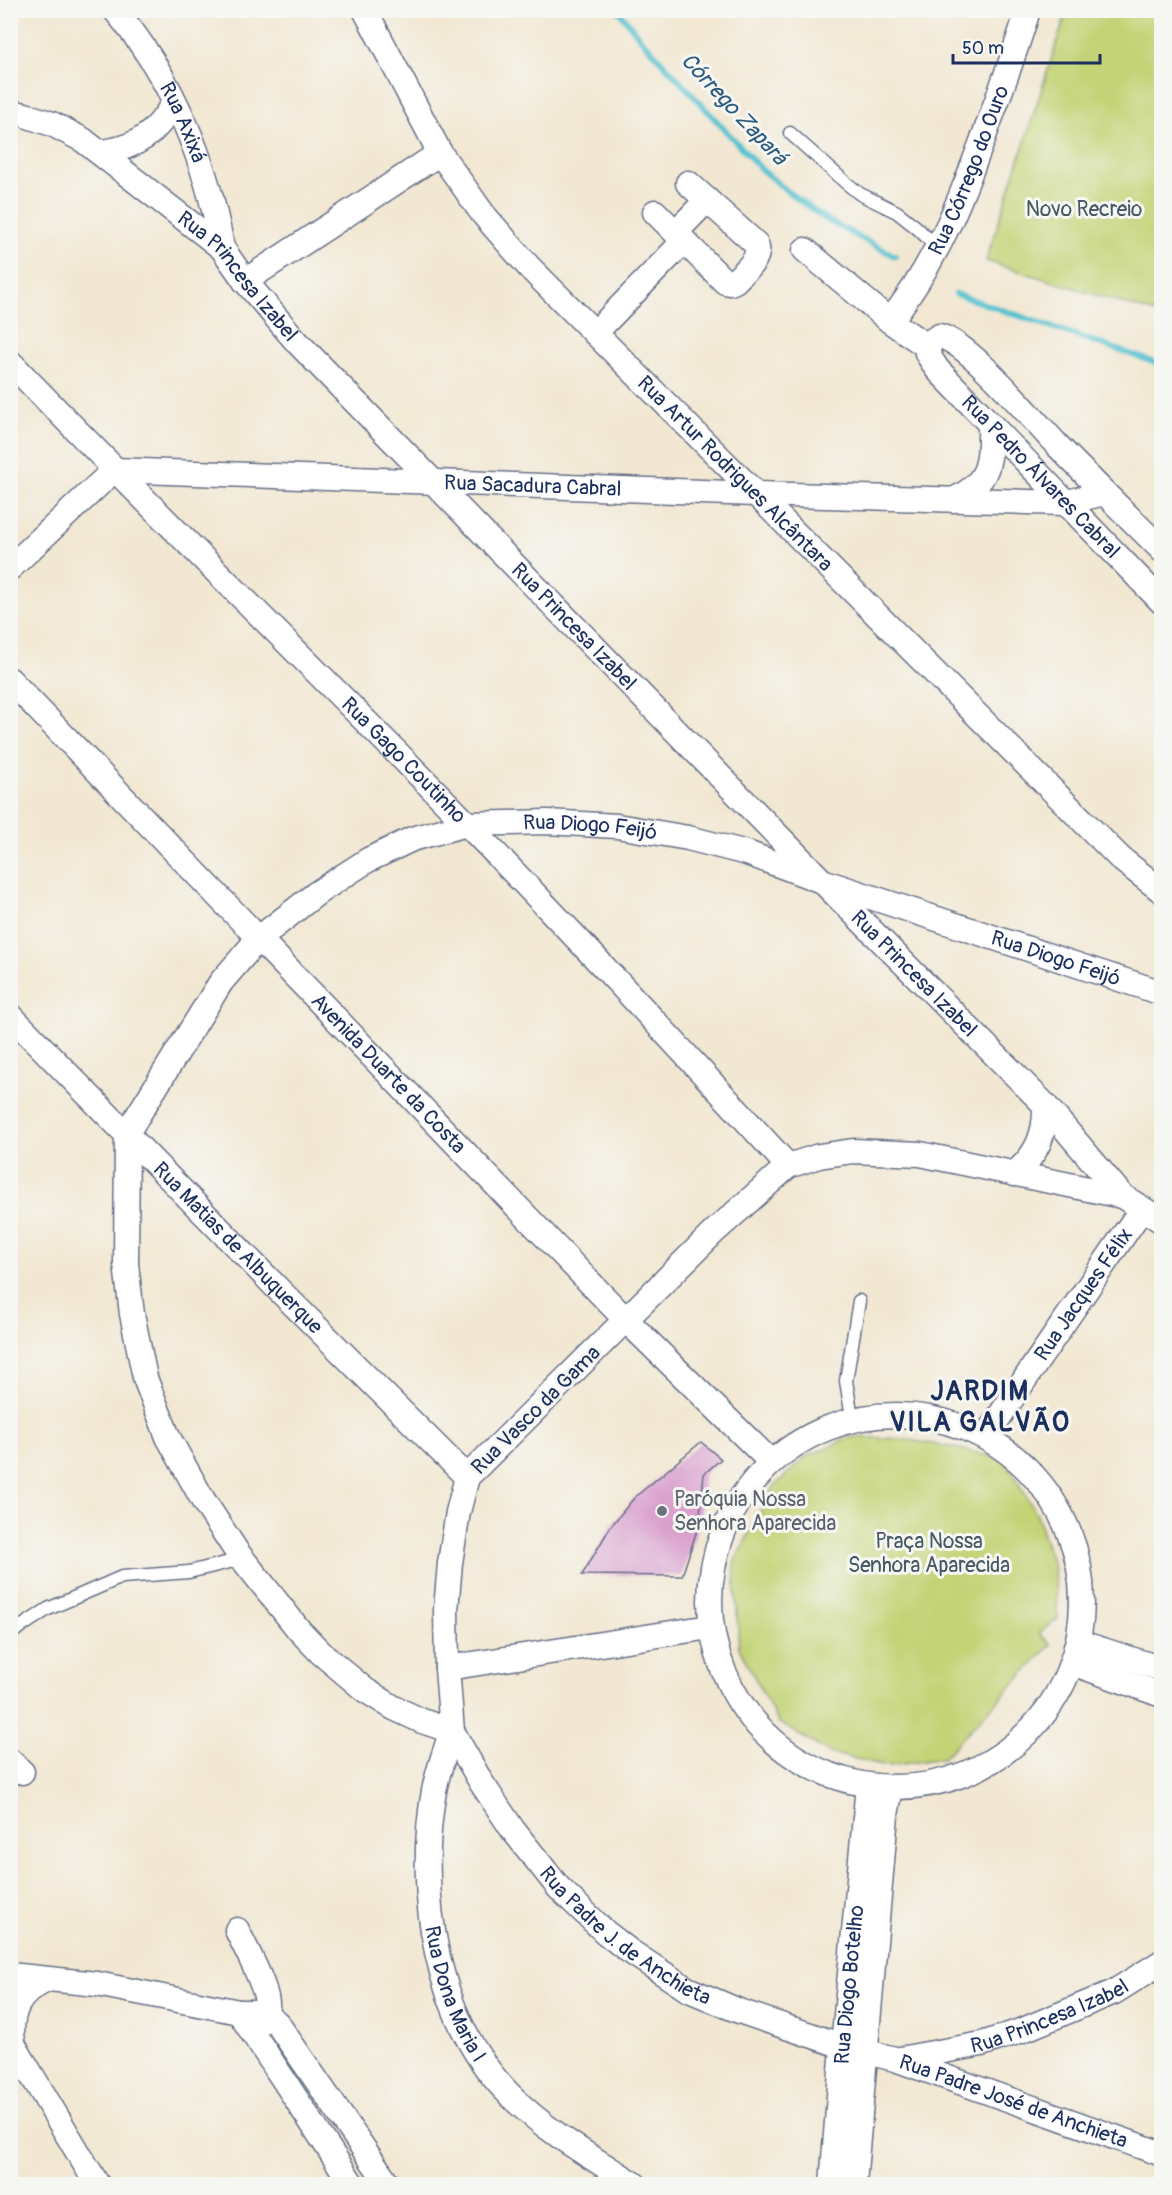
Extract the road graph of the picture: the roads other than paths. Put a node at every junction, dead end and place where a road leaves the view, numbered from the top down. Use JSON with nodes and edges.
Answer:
{"nodes":[{"id":1,"x":115,"y":10,"type":"edge"},
{"id":2,"x":365,"y":10,"type":"edge"},
{"id":3,"x":1028,"y":10,"type":"edge"},
{"id":4,"x":174,"y":102,"type":"junction"},
{"id":5,"x":10,"y":112,"type":"edge"},
{"id":6,"x":790,"y":133,"type":"dead end"},
{"id":7,"x":102,"y":153,"type":"junction"},
{"id":8,"x":440,"y":153,"type":"junction"},
{"id":9,"x":688,"y":183,"type":"dead end"},
{"id":10,"x":707,"y":200,"type":"junction"},
{"id":11,"x":655,"y":212,"type":"dead end"},
{"id":12,"x":680,"y":237,"type":"junction"},
{"id":13,"x":222,"y":248,"type":"junction"},
{"id":14,"x":938,"y":248,"type":"junction"},
{"id":15,"x":806,"y":250,"type":"dead end"},
{"id":16,"x":245,"y":281,"type":"junction"},
{"id":17,"x":890,"y":321,"type":"junction"},
{"id":18,"x":595,"y":333,"type":"junction"},
{"id":19,"x":928,"y":347,"type":"junction"},
{"id":20,"x":10,"y":362,"type":"edge"},
{"id":21,"x":990,"y":424,"type":"junction"},
{"id":22,"x":114,"y":470,"type":"junction"},
{"id":23,"x":433,"y":482,"type":"junction"},
{"id":24,"x":1104,"y":493,"type":"junction"},
{"id":25,"x":756,"y":494,"type":"junction"},
{"id":26,"x":953,"y":500,"type":"junction"},
{"id":27,"x":1064,"y":503,"type":"junction"},
{"id":28,"x":1161,"y":550,"type":"edge"},
{"id":29,"x":10,"y":568,"type":"edge"},
{"id":30,"x":1161,"y":603,"type":"edge"},
{"id":31,"x":10,"y":680,"type":"edge"},
{"id":32,"x":467,"y":824,"type":"junction"},
{"id":33,"x":822,"y":881,"type":"junction"},
{"id":34,"x":1161,"y":891,"type":"edge"},
{"id":35,"x":258,"y":939,"type":"junction"},
{"id":36,"x":1161,"y":993,"type":"edge"},
{"id":37,"x":10,"y":1015,"type":"edge"},
{"id":38,"x":1045,"y":1105,"type":"junction"},
{"id":39,"x":127,"y":1132,"type":"junction"},
{"id":40,"x":788,"y":1166,"type":"junction"},
{"id":41,"x":1014,"y":1174,"type":"junction"},
{"id":42,"x":1142,"y":1209,"type":"edge"},
{"id":43,"x":859,"y":1301,"type":"dead end"},
{"id":44,"x":626,"y":1320,"type":"junction"},
{"id":45,"x":852,"y":1418,"type":"junction"},
{"id":46,"x":986,"y":1436,"type":"junction"},
{"id":47,"x":771,"y":1462,"type":"junction"},
{"id":48,"x":467,"y":1477,"type":"junction"},
{"id":49,"x":242,"y":1559,"type":"junction"},
{"id":50,"x":710,"y":1627,"type":"junction"},
{"id":51,"x":10,"y":1634,"type":"edge"},
{"id":52,"x":1075,"y":1653,"type":"junction"},
{"id":53,"x":447,"y":1668,"type":"junction"},
{"id":54,"x":1161,"y":1669,"type":"edge"},
{"id":55,"x":1161,"y":1695,"type":"edge"},
{"id":56,"x":452,"y":1731,"type":"junction"},
{"id":57,"x":879,"y":1787,"type":"junction"},
{"id":58,"x":237,"y":1930,"type":"dead end"},
{"id":59,"x":1161,"y":1962,"type":"edge"},
{"id":60,"x":10,"y":1975,"type":"edge"},
{"id":61,"x":47,"y":1980,"type":"junction"},
{"id":62,"x":259,"y":2023,"type":"junction"},
{"id":63,"x":12,"y":2041,"type":"edge"},
{"id":64,"x":854,"y":2049,"type":"junction"},
{"id":65,"x":895,"y":2059,"type":"junction"},
{"id":66,"x":1161,"y":2154,"type":"edge"},
{"id":67,"x":97,"y":2184,"type":"edge"},
{"id":68,"x":352,"y":2184,"type":"edge"},
{"id":69,"x":388,"y":2184,"type":"edge"},
{"id":70,"x":634,"y":2184,"type":"edge"},
{"id":71,"x":832,"y":2184,"type":"edge"},
{"id":72,"x":854,"y":2184,"type":"edge"}],
"edges":[{"from":1,"to":4,"type":"street","name":"Rua Axixá"},
{"from":2,"to":8,"type":"street","name":"Rua Artur Rodrigues Alcântara"},
{"from":3,"to":14,"type":"street","name":"Rua Córrego do Ouro"},
{"from":4,"to":7,"type":"street"},
{"from":4,"to":13,"type":"street","name":"Rua Axixá"},
{"from":5,"to":7,"type":"street","name":"Rua Princesa Izabel"},
{"from":6,"to":14,"type":"lane"},
{"from":7,"to":13,"type":"street","name":"Rua Princesa Izabel"},
{"from":8,"to":16,"type":"street"},
{"from":8,"to":18,"type":"street","name":"Rua Artur Rodrigues Alcântara"},
{"from":9,"to":10,"type":"street"},
{"from":10,"to":12,"type":"street"},
{"from":10,"to":12,"type":"street"},
{"from":11,"to":12,"type":"street"},
{"from":12,"to":18,"type":"street"},
{"from":13,"to":16,"type":"street","name":"Rua Princesa Izabel"},
{"from":14,"to":17,"type":"street","name":"Rua Córrego do Ouro"},
{"from":15,"to":17,"type":"street","name":"Rua Pedro Álvares Cabral"},
{"from":16,"to":23,"type":"street","name":"Rua Princesa Izabel"},
{"from":17,"to":19,"type":"street","name":"Rua Pedro Álvares Cabral"},
{"from":18,"to":25,"type":"street","name":"Rua Artur Rodrigues Alcântara"},
{"from":19,"to":21,"type":"street","name":"Rua Pedro Álvares Cabral"},
{"from":19,"to":24,"type":"street","name":"Rua Pedro Álvares Cabral"},
{"from":20,"to":22,"type":"street","name":"Rua Gago Coutinho"},
{"from":21,"to":26,"type":"street"},
{"from":21,"to":27,"type":"street","name":"Rua Pedro Álvares Cabral"},
{"from":22,"to":23,"type":"street","name":"Rua Sacadura Cabral"},
{"from":22,"to":29,"type":"street"},
{"from":22,"to":32,"type":"street","name":"Rua Gago Coutinho"},
{"from":23,"to":25,"type":"street","name":"Rua Sacadura Cabral"},
{"from":23,"to":33,"type":"street","name":"Rua Princesa Izabel"},
{"from":24,"to":27,"type":"street","name":"Rua Sacadura Cabral"},
{"from":24,"to":28,"type":"street","name":"Rua Pedro Álvares Cabral"},
{"from":25,"to":26,"type":"street","name":"Rua Sacadura Cabral"},
{"from":25,"to":34,"type":"street","name":"Rua Artur Rodrigues Alcântara"},
{"from":26,"to":27,"type":"street","name":"Rua Sacadura Cabral"},
{"from":27,"to":30,"type":"street","name":"Rua Pedro Álvares Cabral"},
{"from":31,"to":35,"type":"street","name":"Avenida Duarte da Costa"},
{"from":32,"to":33,"type":"street","name":"Rua Diogo Feijó"},
{"from":32,"to":35,"type":"street","name":"Rua Diogo Feijó"},
{"from":32,"to":40,"type":"street","name":"Rua Gago Coutinho"},
{"from":33,"to":36,"type":"street","name":"Rua Diogo Feijó"},
{"from":33,"to":38,"type":"street","name":"Rua Princesa Izabel"},
{"from":35,"to":39,"type":"street","name":"Rua Diogo Feijó"},
{"from":35,"to":44,"type":"street","name":"Avenida Duarte da Costa"},
{"from":37,"to":39,"type":"street","name":"Rua Matias de Albuquerque"},
{"from":38,"to":41,"type":"street"},
{"from":38,"to":42,"type":"street","name":"Rua Princesa Izabel"},
{"from":39,"to":48,"type":"street","name":"Rua Matias de Albuquerque"},
{"from":39,"to":49,"type":"street"},
{"from":40,"to":41,"type":"street"},
{"from":40,"to":44,"type":"street","name":"Rua Vasco da Gama"},
{"from":41,"to":42,"type":"street"},
{"from":42,"to":46,"type":"street","name":"Rua Jacques Félix"},
{"from":43,"to":45,"type":"lane"},
{"from":44,"to":47,"type":"street","name":"Avenida Duarte da Costa"},
{"from":44,"to":48,"type":"street","name":"Rua Vasco da Gama"},
{"from":45,"to":46,"type":"street"},
{"from":45,"to":47,"type":"street"},
{"from":46,"to":52,"type":"street"},
{"from":47,"to":50,"type":"street"},
{"from":48,"to":53,"type":"street","name":"Rua Vasco da Gama"},
{"from":49,"to":51,"type":"lane"},
{"from":49,"to":56,"type":"street"},
{"from":50,"to":53,"type":"street"},
{"from":50,"to":57,"type":"street"},
{"from":52,"to":54,"type":"street"},
{"from":52,"to":55,"type":"street"},
{"from":52,"to":57,"type":"street"},
{"from":53,"to":56,"type":"street","name":"Rua Vasco da Gama"},
{"from":56,"to":64,"type":"street","name":"Rua Padre J. de Anchieta"},
{"from":56,"to":70,"type":"street","name":"Rua Dona Maria I"},
{"from":57,"to":64,"type":"street","name":"Rua Diogo Botelho"},
{"from":58,"to":62,"type":"street"},
{"from":59,"to":65,"type":"street","name":"Rua Princesa Izabel"},
{"from":60,"to":61,"type":"street"},
{"from":61,"to":62,"type":"street"},
{"from":61,"to":63,"type":"street"},
{"from":62,"to":68,"type":"street"},
{"from":62,"to":69,"type":"street"},
{"from":63,"to":67,"type":"street"},
{"from":64,"to":65,"type":"street","name":"Rua Padre José de Anchieta"},
{"from":64,"to":71,"type":"street","name":"Rua Diogo Botelho"},
{"from":64,"to":72,"type":"street","name":"Rua Diogo Botelho"},
{"from":65,"to":66,"type":"street","name":"Rua Padre José de Anchieta"}]}
